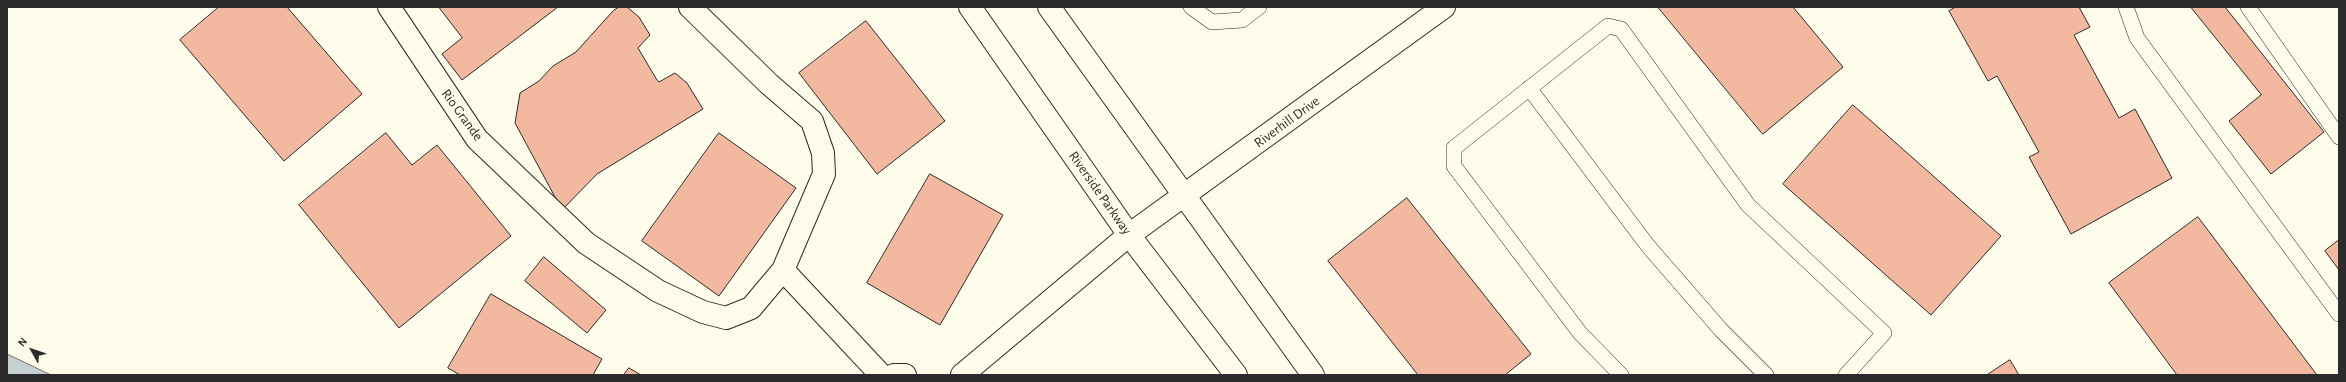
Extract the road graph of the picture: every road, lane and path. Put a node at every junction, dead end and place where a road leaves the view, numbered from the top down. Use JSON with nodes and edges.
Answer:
{"nodes":[{"id":1,"x":389,"y":7,"type":"edge"},
{"id":2,"x":690,"y":7,"type":"edge"},
{"id":3,"x":970,"y":7,"type":"edge"},
{"id":4,"x":1049,"y":7,"type":"edge"},
{"id":5,"x":1190,"y":7,"type":"edge"},
{"id":6,"x":1259,"y":7,"type":"edge"},
{"id":7,"x":1444,"y":7,"type":"edge"},
{"id":8,"x":2126,"y":7,"type":"edge"},
{"id":9,"x":2248,"y":7,"type":"edge"},
{"id":10,"x":1529,"y":88,"type":"junction"},
{"id":11,"x":2339,"y":137,"type":"edge"},
{"id":12,"x":1184,"y":196,"type":"junction"},
{"id":13,"x":1129,"y":236,"type":"junction"},
{"id":14,"x":783,"y":270,"type":"junction"},
{"id":15,"x":2339,"y":314,"type":"edge"},
{"id":16,"x":881,"y":375,"type":"edge"},
{"id":17,"x":894,"y":375,"type":"edge"},
{"id":18,"x":905,"y":375,"type":"edge"},
{"id":19,"x":962,"y":375,"type":"edge"},
{"id":20,"x":1236,"y":375,"type":"edge"},
{"id":21,"x":1314,"y":375,"type":"edge"},
{"id":22,"x":1621,"y":375,"type":"edge"},
{"id":23,"x":1766,"y":375,"type":"edge"},
{"id":24,"x":1846,"y":375,"type":"edge"}],
"edges":[{"from":1,"to":14,"type":"street","name":"Rio Grande"},
{"from":2,"to":14,"type":"street","name":"Rio Grande"},
{"from":3,"to":13,"type":"street","name":"Riverside Parkway"},
{"from":4,"to":12,"type":"street"},
{"from":5,"to":6,"type":"lane"},
{"from":7,"to":12,"type":"street","name":"Riverhill Drive"},
{"from":8,"to":15,"type":"lane"},
{"from":9,"to":11,"type":"lane"},
{"from":10,"to":22,"type":"lane"},
{"from":10,"to":23,"type":"lane"},
{"from":10,"to":24,"type":"lane"},
{"from":12,"to":13,"type":"street","name":"Riverhill Drive"},
{"from":12,"to":21,"type":"street"},
{"from":13,"to":19,"type":"street","name":"Riverhill Drive"},
{"from":13,"to":20,"type":"street","name":"Riverside Parkway"},
{"from":14,"to":16,"type":"street"},
{"from":17,"to":18,"type":"street"}]}
